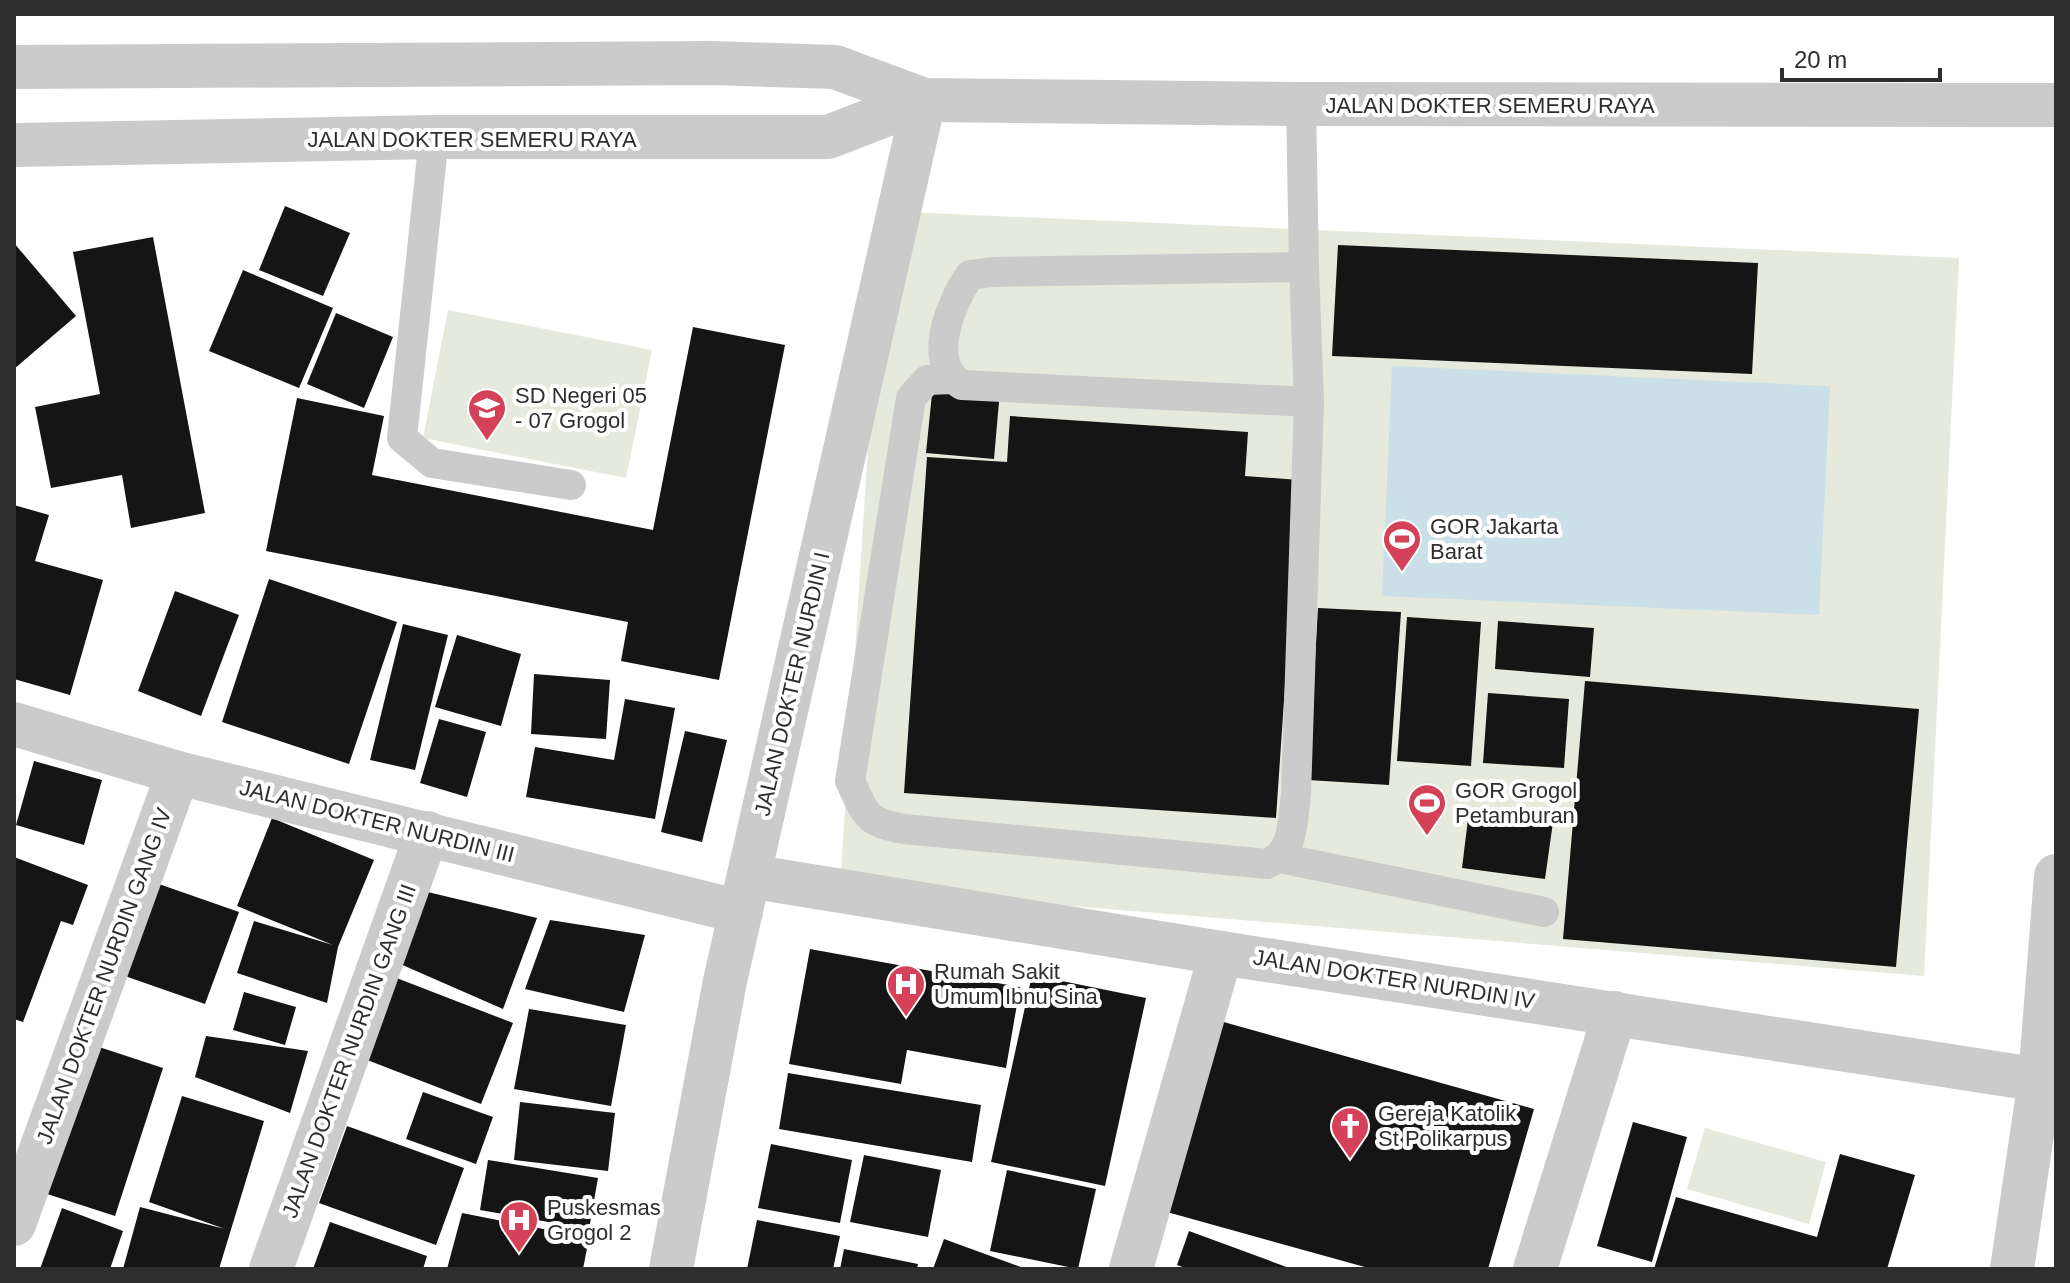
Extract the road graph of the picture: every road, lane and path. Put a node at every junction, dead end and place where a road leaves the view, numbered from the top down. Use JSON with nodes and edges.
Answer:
{"nodes":[{"id":1,"x":14,"y":67,"type":"edge"},
{"id":2,"x":924,"y":100,"type":"junction"},
{"id":3,"x":1301,"y":104,"type":"junction"},
{"id":4,"x":2056,"y":105,"type":"edge"},
{"id":5,"x":434,"y":137,"type":"junction"},
{"id":6,"x":14,"y":145,"type":"edge"},
{"id":7,"x":1304,"y":267,"type":"junction"},
{"id":8,"x":952,"y":379,"type":"junction"},
{"id":9,"x":1309,"y":402,"type":"junction"},
{"id":10,"x":571,"y":485,"type":"dead end"},
{"id":11,"x":14,"y":724,"type":"edge"},
{"id":12,"x":178,"y":773,"type":"junction"},
{"id":13,"x":427,"y":833,"type":"junction"},
{"id":14,"x":1280,"y":858,"type":"junction"},
{"id":15,"x":2056,"y":876,"type":"edge"},
{"id":16,"x":745,"y":894,"type":"junction"},
{"id":17,"x":1544,"y":912,"type":"dead end"},
{"id":18,"x":1221,"y":953,"type":"junction"},
{"id":19,"x":1615,"y":1013,"type":"junction"},
{"id":20,"x":2040,"y":1080,"type":"junction"},
{"id":21,"x":14,"y":1224,"type":"edge"},
{"id":22,"x":271,"y":1269,"type":"edge"},
{"id":23,"x":671,"y":1269,"type":"edge"},
{"id":24,"x":1131,"y":1269,"type":"edge"},
{"id":25,"x":1535,"y":1269,"type":"edge"},
{"id":26,"x":2012,"y":1269,"type":"edge"}],
"edges":[{"from":1,"to":2,"type":"street","name":"JALAN DOKTER SEMERU RAYA"},
{"from":2,"to":3,"type":"street","name":"JALAN DOKTER SEMERU RAYA"},
{"from":2,"to":5,"type":"street","name":"JALAN DOKTER SEMERU RAYA"},
{"from":2,"to":16,"type":"street","name":"JALAN DOKTER NURDIN I"},
{"from":3,"to":4,"type":"street","name":"JALAN DOKTER SEMERU RAYA"},
{"from":3,"to":7,"type":"lane"},
{"from":5,"to":6,"type":"street","name":"JALAN DOKTER SEMERU RAYA"},
{"from":5,"to":10,"type":"lane"},
{"from":7,"to":8,"type":"lane"},
{"from":7,"to":9,"type":"lane"},
{"from":8,"to":9,"type":"lane"},
{"from":8,"to":14,"type":"lane"},
{"from":9,"to":14,"type":"lane"},
{"from":11,"to":12,"type":"street","name":"JALAN DOKTER NURDIN III"},
{"from":12,"to":13,"type":"street","name":"JALAN DOKTER NURDIN III"},
{"from":12,"to":21,"type":"street","name":"JALAN DOKTER NURDIN GANG IV"},
{"from":13,"to":16,"type":"street","name":"JALAN DOKTER NURDIN III"},
{"from":13,"to":22,"type":"street","name":"JALAN DOKTER NURDIN GANG III"},
{"from":14,"to":17,"type":"lane"},
{"from":15,"to":20,"type":"street"},
{"from":16,"to":18,"type":"street","name":"JALAN DOKTER NURDIN IV"},
{"from":16,"to":23,"type":"street","name":"JALAN DOKTER NURDIN I"},
{"from":18,"to":19,"type":"street","name":"JALAN DOKTER NURDIN IV"},
{"from":18,"to":24,"type":"street"},
{"from":19,"to":20,"type":"street","name":"JALAN DOKTER NURDIN IV"},
{"from":19,"to":25,"type":"street"},
{"from":20,"to":26,"type":"street"}]}
